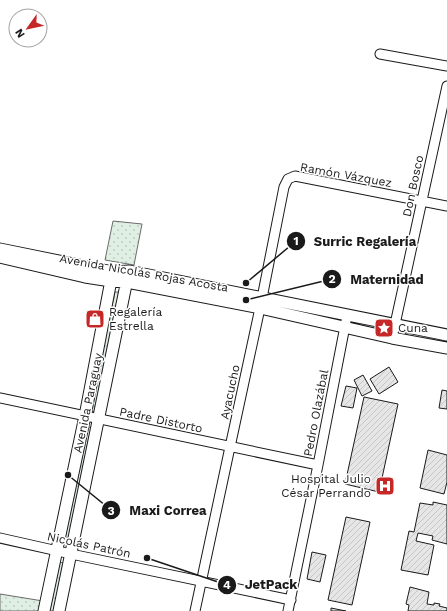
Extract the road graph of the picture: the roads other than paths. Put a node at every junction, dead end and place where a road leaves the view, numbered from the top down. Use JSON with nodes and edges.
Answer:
{"nodes":[{"id":1,"x":380,"y":54,"type":"dead end"},
{"id":2,"x":447,"y":66,"type":"edge"},
{"id":3,"x":447,"y":86,"type":"edge"},
{"id":4,"x":288,"y":179,"type":"joint"},
{"id":5,"x":422,"y":201,"type":"junction"},
{"id":6,"x":447,"y":206,"type":"edge"},
{"id":7,"x":0,"y":249,"type":"edge"},
{"id":8,"x":0,"y":257,"type":"edge"},
{"id":9,"x":112,"y":277,"type":"junction"},
{"id":10,"x":128,"y":277,"type":"junction"},
{"id":11,"x":261,"y":302,"type":"junction"},
{"id":12,"x":347,"y":314,"type":"junction"},
{"id":13,"x":395,"y":324,"type":"junction"},
{"id":14,"x":344,"y":327,"type":"junction"},
{"id":15,"x":447,"y":335,"type":"edge"},
{"id":16,"x":392,"y":338,"type":"junction"},
{"id":17,"x":447,"y":348,"type":"edge"},
{"id":18,"x":0,"y":398,"type":"edge"},
{"id":19,"x":85,"y":416,"type":"junction"},
{"id":20,"x":98,"y":419,"type":"junction"},
{"id":21,"x":230,"y":447,"type":"junction"},
{"id":22,"x":318,"y":465,"type":"junction"},
{"id":23,"x":0,"y":538,"type":"edge"},
{"id":24,"x":57,"y":551,"type":"junction"},
{"id":25,"x":71,"y":554,"type":"junction"},
{"id":26,"x":202,"y":580,"type":"junction"},
{"id":27,"x":291,"y":600,"type":"junction"},
{"id":28,"x":44,"y":611,"type":"edge"},
{"id":29,"x":59,"y":611,"type":"edge"},
{"id":30,"x":196,"y":611,"type":"edge"},
{"id":31,"x":288,"y":611,"type":"edge"}],
"edges":[{"from":1,"to":2,"type":"street"},
{"from":3,"to":5,"type":"street","name":"Don Bosco"},
{"from":4,"to":5,"type":"street","name":"Ramón Vázquez"},
{"from":4,"to":11,"type":"street","name":"Ayacucho"},
{"from":5,"to":6,"type":"street","name":"Ramón Vázquez"},
{"from":5,"to":13,"type":"street","name":"Don Bosco"},
{"from":7,"to":9,"type":"main road","name":"Avenida Nicolás Rojas Acosta"},
{"from":8,"to":9,"type":"main road","name":"Avenida Nicolás Rojas Acosta"},
{"from":9,"to":10,"type":"main road","name":"Avenida Nicolás Rojas Acosta"},
{"from":9,"to":19,"type":"main road","name":"Avenida Paraguay"},
{"from":10,"to":11,"type":"main road","name":"Avenida Nicolás Rojas Acosta"},
{"from":10,"to":20,"type":"main road","name":"Avenida Paraguay"},
{"from":11,"to":12,"type":"main road","name":"Avenida Nicolás Rojas Acosta"},
{"from":11,"to":14,"type":"main road","name":"Avenida Nicolás Rojas Acosta"},
{"from":11,"to":21,"type":"street","name":"Ayacucho"},
{"from":12,"to":13,"type":"main road","name":"Avenida Nicolás Rojas Acosta"},
{"from":12,"to":14,"type":"street","name":"Pedro Olazábal"},
{"from":13,"to":15,"type":"main road","name":"Avenida Nicolás Rojas Acosta"},
{"from":13,"to":16,"type":"street","name":"Don Bosco"},
{"from":14,"to":16,"type":"main road","name":"Avenida Nicolás Rojas Acosta"},
{"from":14,"to":22,"type":"street","name":"Pedro Olazábal"},
{"from":16,"to":17,"type":"main road","name":"Avenida Nicolás Rojas Acosta"},
{"from":18,"to":19,"type":"street","name":"Padre Distorto"},
{"from":19,"to":20,"type":"street","name":"Padre Distorto"},
{"from":19,"to":24,"type":"main road","name":"Avenida Paraguay"},
{"from":20,"to":21,"type":"street","name":"Padre Distorto"},
{"from":20,"to":25,"type":"main road","name":"Avenida Paraguay"},
{"from":21,"to":22,"type":"street","name":"Padre Distorto"},
{"from":21,"to":26,"type":"street","name":"Ayacucho"},
{"from":22,"to":27,"type":"street","name":"Pedro Olazábal"},
{"from":23,"to":24,"type":"street","name":"Nicolás Patrón"},
{"from":24,"to":25,"type":"street","name":"Nicolás Patrón"},
{"from":24,"to":28,"type":"main road","name":"Avenida Paraguay"},
{"from":25,"to":26,"type":"street","name":"Nicolás Patrón"},
{"from":25,"to":29,"type":"main road","name":"Avenida Paraguay"},
{"from":26,"to":27,"type":"street","name":"Nicolás Patrón"},
{"from":26,"to":30,"type":"street","name":"Ayacucho"},
{"from":27,"to":31,"type":"street","name":"Pedro Olazábal"}]}
